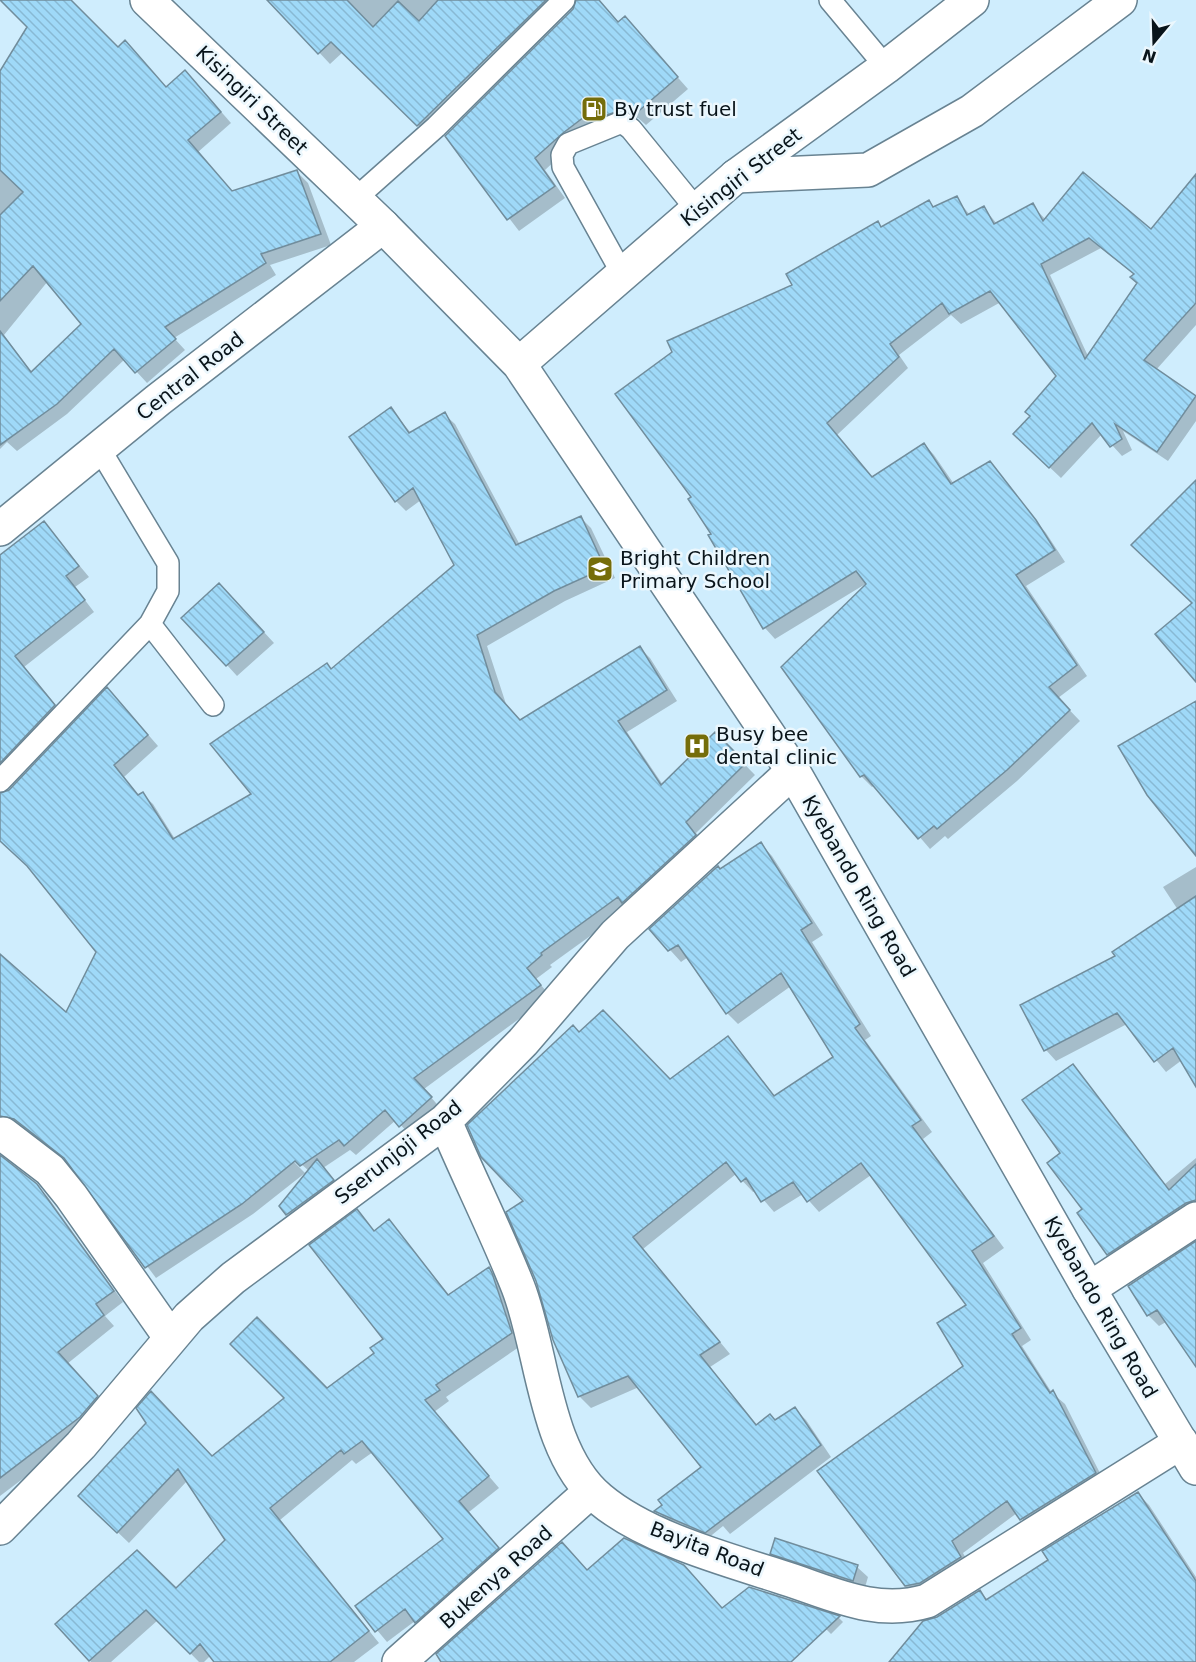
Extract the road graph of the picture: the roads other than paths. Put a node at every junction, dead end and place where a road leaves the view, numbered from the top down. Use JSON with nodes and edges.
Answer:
{"nodes":[{"id":1,"x":147,"y":0,"type":"edge"},
{"id":2,"x":564,"y":0,"type":"edge"},
{"id":3,"x":830,"y":0,"type":"edge"},
{"id":4,"x":972,"y":0,"type":"edge"},
{"id":5,"x":1120,"y":0,"type":"edge"},
{"id":6,"x":886,"y":67,"type":"junction"},
{"id":7,"x":736,"y":176,"type":"junction"},
{"id":8,"x":355,"y":199,"type":"junction"},
{"id":9,"x":697,"y":210,"type":"junction"},
{"id":10,"x":383,"y":226,"type":"junction"},
{"id":11,"x":623,"y":275,"type":"junction"},
{"id":12,"x":519,"y":364,"type":"junction"},
{"id":13,"x":99,"y":448,"type":"junction"},
{"id":14,"x":0,"y":529,"type":"edge"},
{"id":15,"x":150,"y":624,"type":"junction"},
{"id":16,"x":213,"y":705,"type":"dead end"},
{"id":17,"x":793,"y":771,"type":"junction"},
{"id":18,"x":0,"y":782,"type":"edge"},
{"id":19,"x":445,"y":1120,"type":"junction"},
{"id":20,"x":3,"y":1134,"type":"dead end"},
{"id":21,"x":1196,"y":1219,"type":"edge"},
{"id":22,"x":1089,"y":1289,"type":"junction"},
{"id":23,"x":170,"y":1337,"type":"junction"},
{"id":24,"x":1188,"y":1455,"type":"edge"},
{"id":25,"x":591,"y":1491,"type":"junction"},
{"id":26,"x":0,"y":1528,"type":"edge"},
{"id":27,"x":399,"y":1662,"type":"edge"}],
"edges":[{"from":1,"to":8,"type":"street","name":"Kisingiri Street"},
{"from":2,"to":8,"type":"lane"},
{"from":3,"to":6,"type":"lane"},
{"from":4,"to":6,"type":"street","name":"Kisingiri Street"},
{"from":5,"to":7,"type":"street"},
{"from":6,"to":7,"type":"street","name":"Kisingiri Street"},
{"from":7,"to":9,"type":"street","name":"Kisingiri Street"},
{"from":8,"to":10,"type":"street","name":"Kisingiri Street"},
{"from":9,"to":11,"type":"street","name":"Kisingiri Street"},
{"from":9,"to":11,"type":"lane"},
{"from":10,"to":12,"type":"street","name":"Kyebando Ring Road"},
{"from":10,"to":13,"type":"street","name":"Central Road"},
{"from":11,"to":12,"type":"street","name":"Kisingiri Street"},
{"from":12,"to":17,"type":"street","name":"Kyebando Ring Road"},
{"from":13,"to":14,"type":"street","name":"Central Road"},
{"from":13,"to":15,"type":"lane"},
{"from":15,"to":16,"type":"lane"},
{"from":15,"to":18,"type":"lane"},
{"from":17,"to":19,"type":"street","name":"Sserunjoji Road"},
{"from":17,"to":22,"type":"street","name":"Kyebando Ring Road"},
{"from":19,"to":23,"type":"street","name":"Sserunjoji Road"},
{"from":19,"to":25,"type":"street","name":"Bayita Road"},
{"from":20,"to":23,"type":"street"},
{"from":21,"to":22,"type":"street"},
{"from":22,"to":24,"type":"street","name":"Kyebando Ring Road"},
{"from":23,"to":26,"type":"street","name":"Sserunjoji Road"},
{"from":24,"to":25,"type":"street","name":"Bayita Road"},
{"from":25,"to":27,"type":"street","name":"Bukenya Road"}]}
